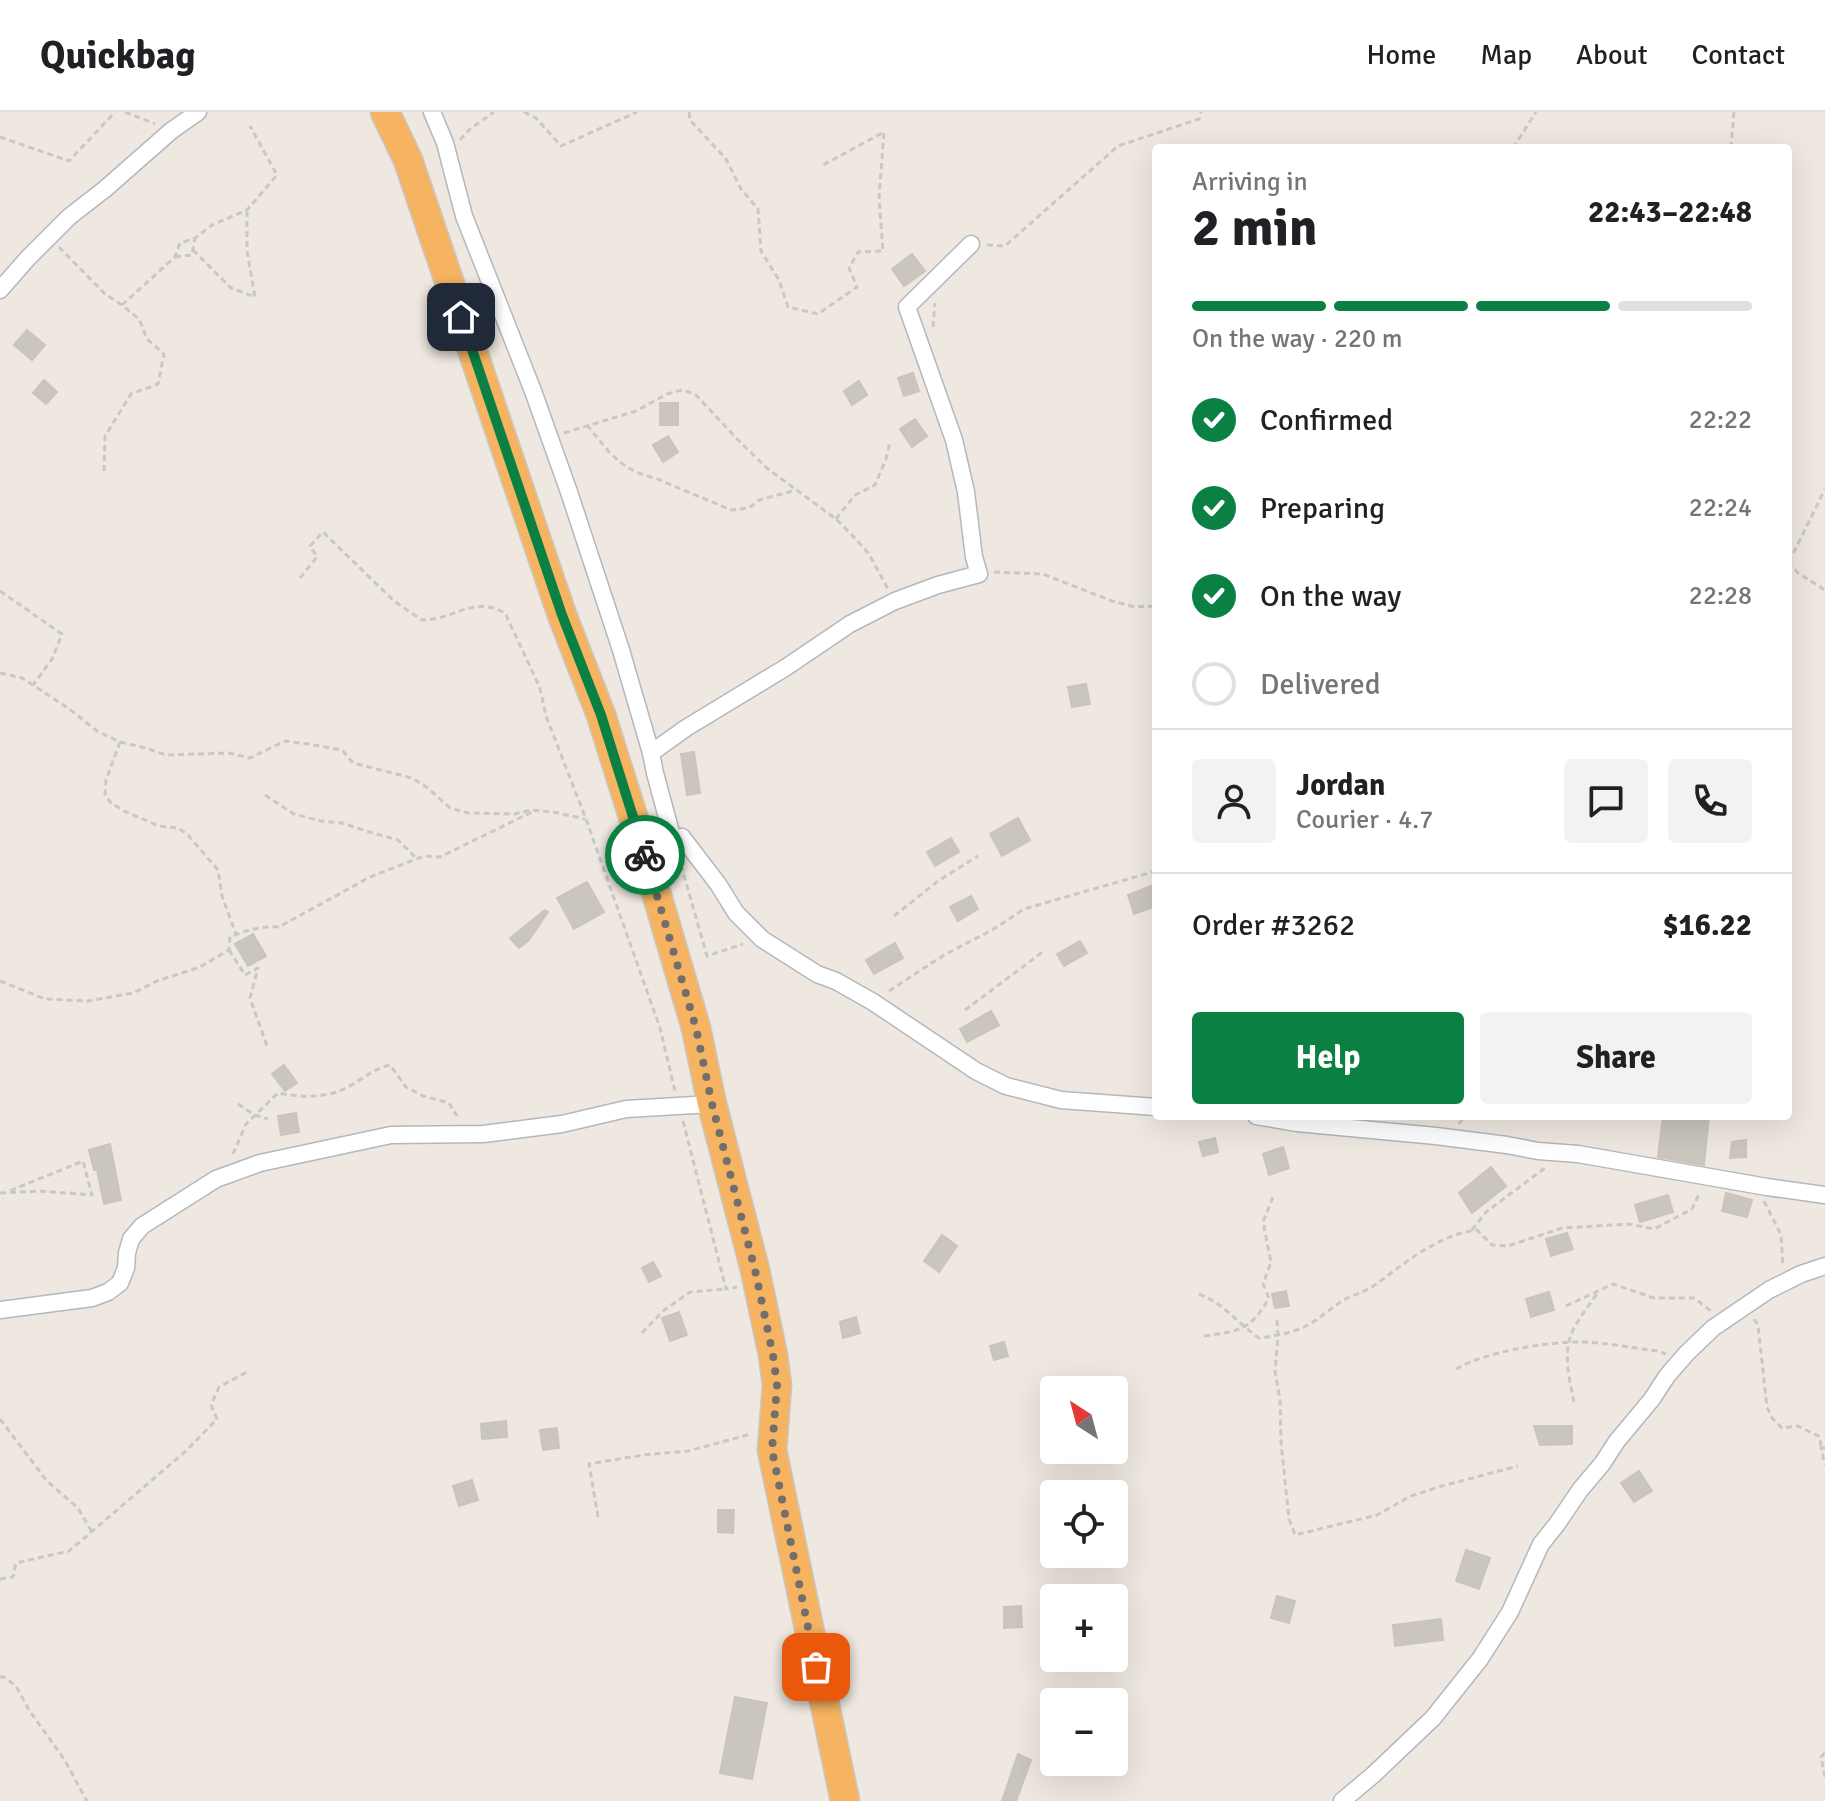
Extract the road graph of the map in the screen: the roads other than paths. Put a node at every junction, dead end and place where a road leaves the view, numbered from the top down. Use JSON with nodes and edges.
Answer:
{"nodes":[{"id":1,"x":198,"y":112,"type":"edge"},
{"id":2,"x":385,"y":112,"type":"edge"},
{"id":3,"x":432,"y":112,"type":"edge"},
{"id":4,"x":971,"y":244,"type":"road end"},
{"id":5,"x":0,"y":290,"type":"edge"},
{"id":6,"x":651,"y":753,"type":"junction"},
{"id":7,"x":673,"y":840,"type":"junction"},
{"id":8,"x":643,"y":848,"type":"junction"},
{"id":9,"x":712,"y":1104,"type":"junction"},
{"id":10,"x":1152,"y":1107,"type":"edge"},
{"id":11,"x":1279,"y":1120,"type":"edge"},
{"id":12,"x":1825,"y":1195,"type":"edge"},
{"id":13,"x":1825,"y":1266,"type":"edge"},
{"id":14,"x":0,"y":1310,"type":"edge"},
{"id":15,"x":845,"y":1801,"type":"edge"},
{"id":16,"x":1342,"y":1801,"type":"edge"}],
"edges":[{"from":1,"to":5,"type":"street"},
{"from":2,"to":8,"type":"highway"},
{"from":3,"to":6,"type":"street"},
{"from":4,"to":6,"type":"street"},
{"from":6,"to":7,"type":"street"},
{"from":7,"to":8,"type":"street"},
{"from":7,"to":10,"type":"street"},
{"from":8,"to":9,"type":"highway"},
{"from":9,"to":14,"type":"street"},
{"from":9,"to":15,"type":"highway"},
{"from":11,"to":12,"type":"street"},
{"from":13,"to":16,"type":"street"}]}
